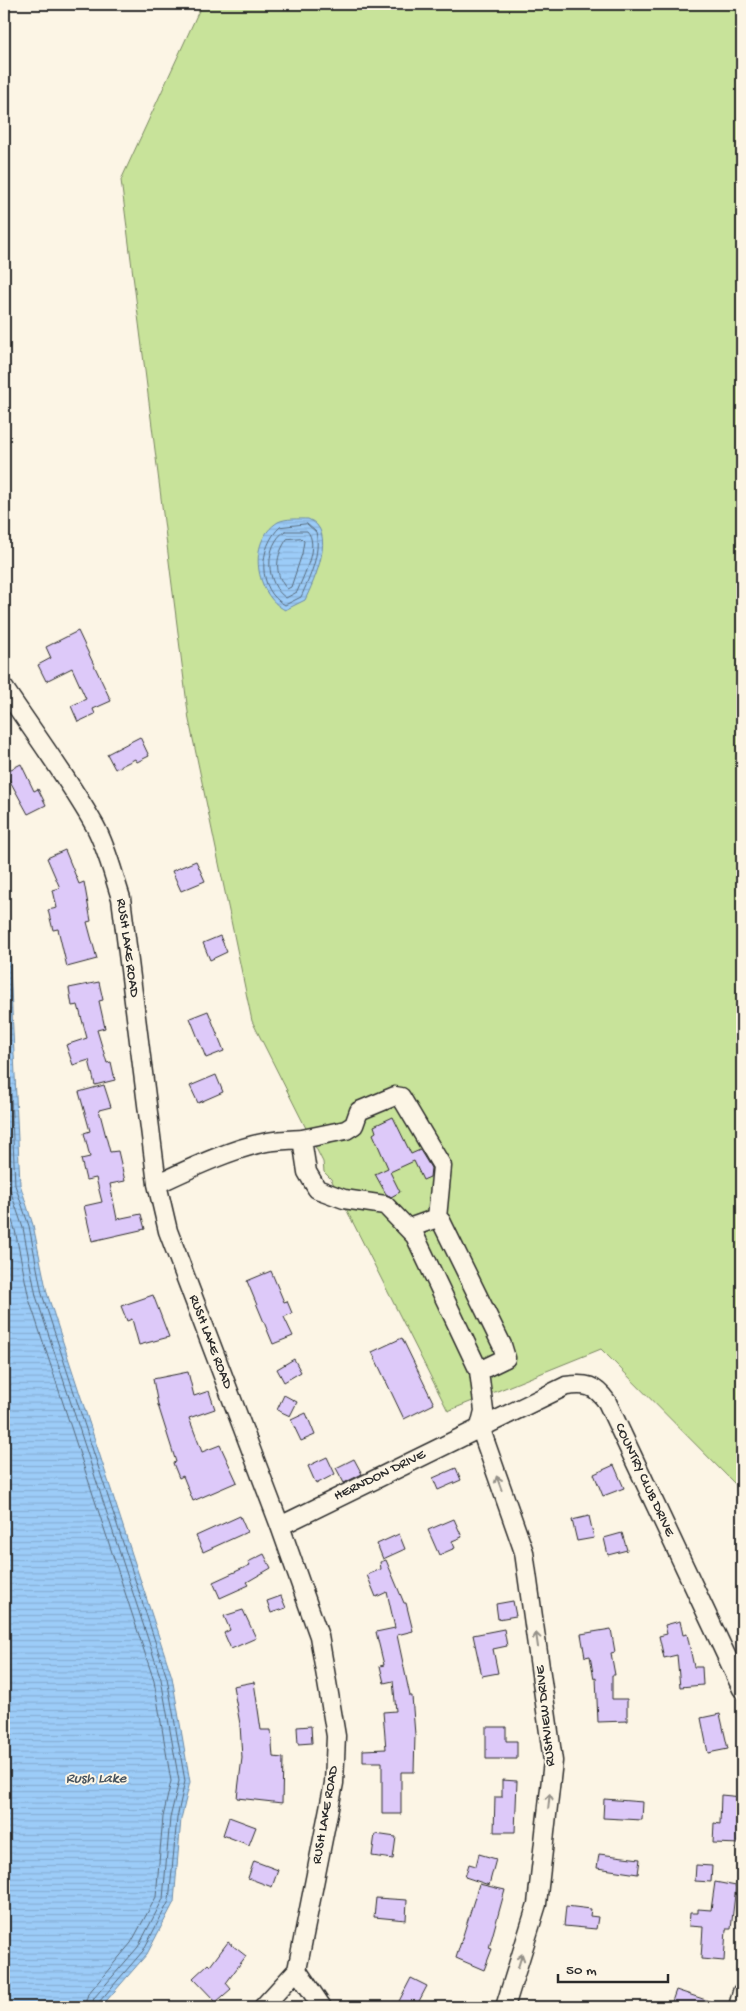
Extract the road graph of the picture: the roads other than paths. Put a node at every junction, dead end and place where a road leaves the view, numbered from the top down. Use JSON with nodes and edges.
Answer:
{"nodes":[{"id":1,"x":4,"y":688,"type":"edge"},
{"id":2,"x":302,"y":1139,"type":"junction"},
{"id":3,"x":157,"y":1184,"type":"junction"},
{"id":4,"x":437,"y":1218,"type":"junction"},
{"id":5,"x":409,"y":1228,"type":"junction"},
{"id":6,"x":479,"y":1370,"type":"junction"},
{"id":7,"x":480,"y":1427,"type":"junction"},
{"id":8,"x":280,"y":1526,"type":"junction"},
{"id":9,"x":742,"y":1689,"type":"edge"},
{"id":10,"x":297,"y":1970,"type":"junction"},
{"id":11,"x":742,"y":1992,"type":"edge"},
{"id":12,"x":264,"y":2007,"type":"edge"},
{"id":13,"x":322,"y":2007,"type":"edge"},
{"id":14,"x":505,"y":2007,"type":"edge"},
{"id":15,"x":738,"y":2007,"type":"edge"}],
"edges":[{"from":1,"to":3,"type":"street","name":"RUSH LAKE ROAD"},
{"from":2,"to":3,"type":"street"},
{"from":2,"to":4,"type":"street"},
{"from":2,"to":5,"type":"street"},
{"from":3,"to":8,"type":"street","name":"RUSH LAKE ROAD"},
{"from":4,"to":5,"type":"street"},
{"from":4,"to":6,"type":"street"},
{"from":5,"to":6,"type":"street"},
{"from":6,"to":7,"type":"street"},
{"from":7,"to":8,"type":"street","name":"HERNDON DRIVE"},
{"from":7,"to":9,"type":"street","name":"COUNTRY CLUB DRIVE"},
{"from":14,"to":7,"type":"street","name":"RUSHVIEW DRIVE","one_way":true},
{"from":8,"to":10,"type":"street","name":"RUSH LAKE ROAD"},
{"from":10,"to":12,"type":"street"},
{"from":10,"to":13,"type":"street"},
{"from":11,"to":15,"type":"street"}]}
